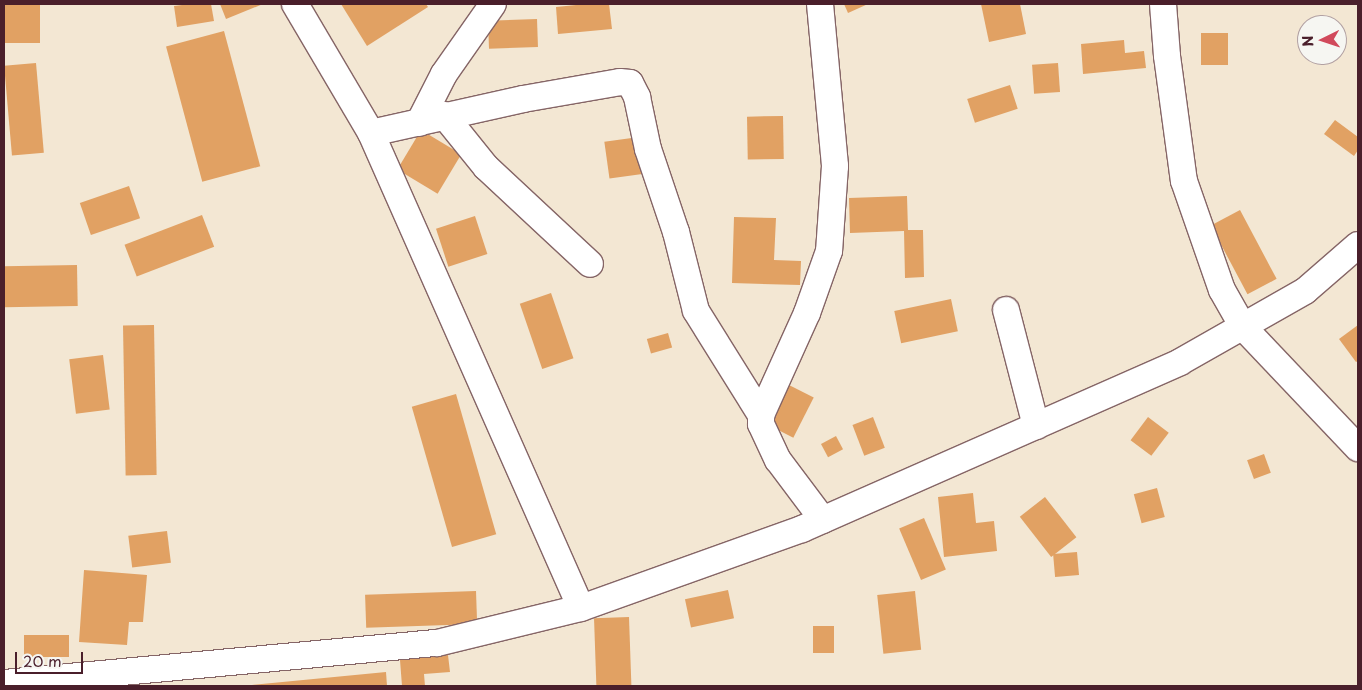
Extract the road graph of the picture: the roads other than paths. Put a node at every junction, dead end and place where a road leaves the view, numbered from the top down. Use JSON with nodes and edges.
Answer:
{"nodes":[{"id":1,"x":295,"y":4,"type":"edge"},
{"id":2,"x":493,"y":4,"type":"edge"},
{"id":3,"x":820,"y":4,"type":"edge"},
{"id":4,"x":1163,"y":4,"type":"edge"},
{"id":5,"x":444,"y":115,"type":"junction"},
{"id":6,"x":419,"y":123,"type":"junction"},
{"id":7,"x":371,"y":134,"type":"junction"},
{"id":8,"x":1358,"y":245,"type":"edge"},
{"id":9,"x":590,"y":264,"type":"dead end"},
{"id":10,"x":1006,"y":310,"type":"dead end"},
{"id":11,"x":1243,"y":326,"type":"junction"},
{"id":12,"x":761,"y":415,"type":"junction"},
{"id":13,"x":1036,"y":426,"type":"junction"},
{"id":14,"x":1358,"y":448,"type":"edge"},
{"id":15,"x":822,"y":520,"type":"junction"},
{"id":16,"x":581,"y":608,"type":"junction"},
{"id":17,"x":4,"y":683,"type":"edge"}],
"edges":[{"from":1,"to":7,"type":"street"},
{"from":2,"to":6,"type":"street"},
{"from":3,"to":12,"type":"street"},
{"from":4,"to":11,"type":"street"},
{"from":5,"to":6,"type":"street"},
{"from":5,"to":9,"type":"street"},
{"from":5,"to":12,"type":"street"},
{"from":6,"to":7,"type":"street"},
{"from":7,"to":16,"type":"street"},
{"from":8,"to":11,"type":"street"},
{"from":10,"to":13,"type":"street"},
{"from":11,"to":13,"type":"street"},
{"from":11,"to":14,"type":"street"},
{"from":12,"to":15,"type":"street"},
{"from":13,"to":15,"type":"street"},
{"from":15,"to":16,"type":"street"},
{"from":16,"to":17,"type":"street"}]}
